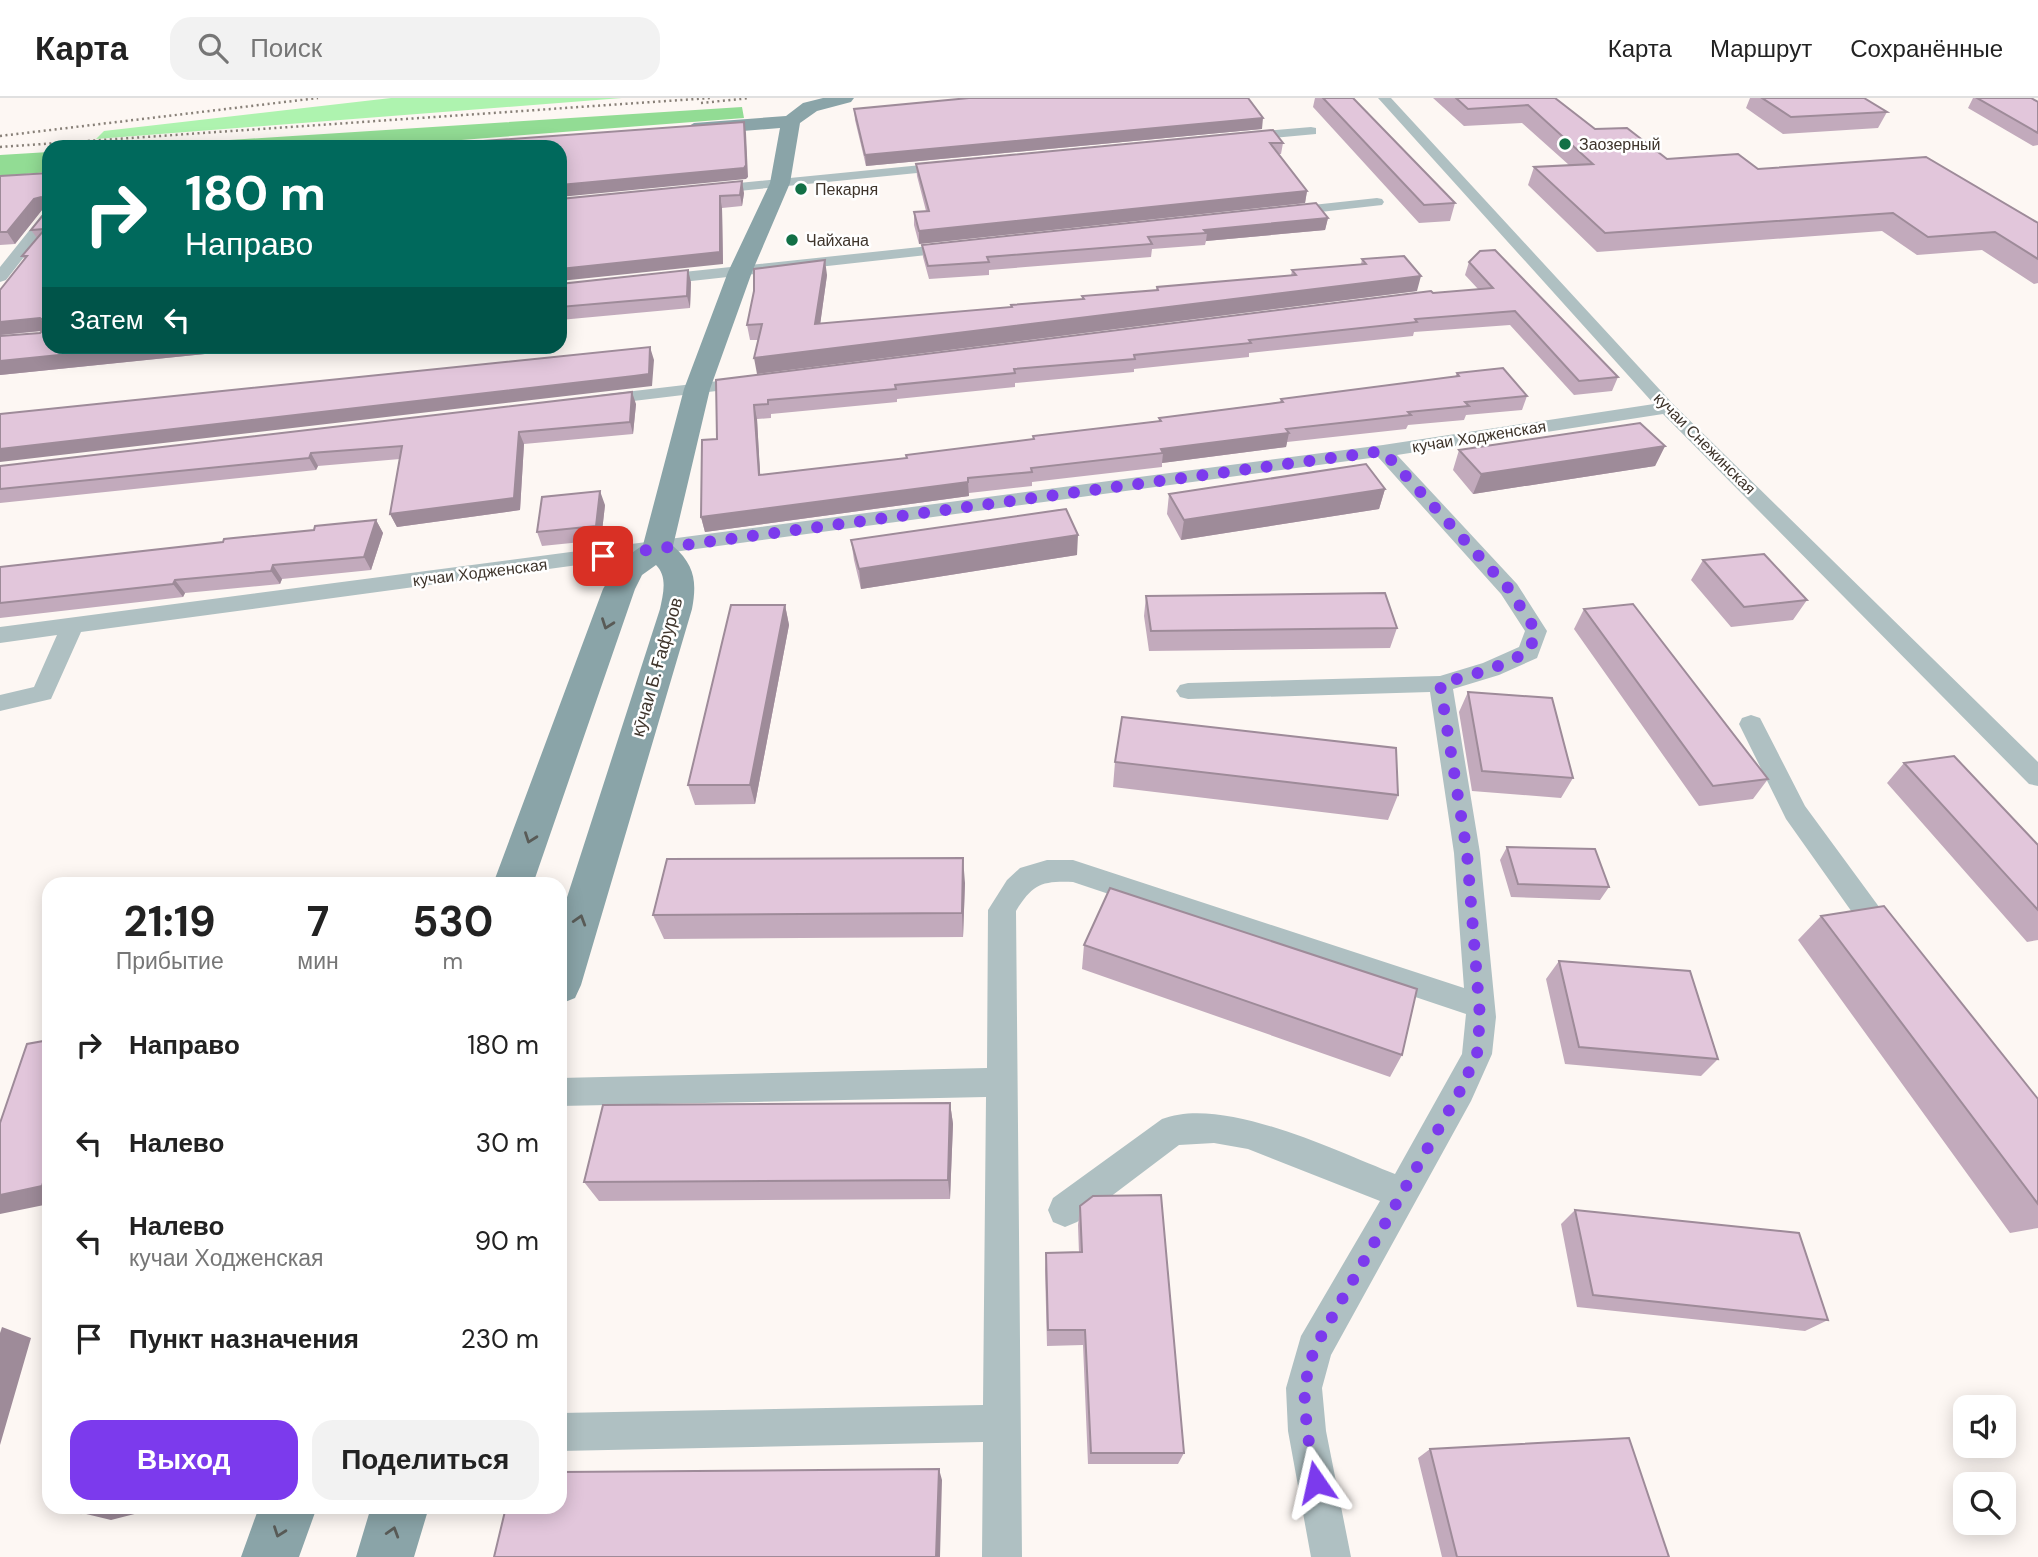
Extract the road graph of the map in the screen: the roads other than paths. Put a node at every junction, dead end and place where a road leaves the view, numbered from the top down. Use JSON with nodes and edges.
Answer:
{"nodes":[{"id":1,"x":845,"y":98,"type":"edge"},
{"id":2,"x":1384,"y":98,"type":"edge"},
{"id":3,"x":791,"y":121,"type":"junction"},
{"id":4,"x":669,"y":131,"type":"edge"},
{"id":5,"x":1311,"y":131,"type":"dead end"},
{"id":6,"x":1229,"y":139,"type":"edge"},
{"id":7,"x":971,"y":164,"type":"edge"},
{"id":8,"x":780,"y":184,"type":"junction"},
{"id":9,"x":698,"y":191,"type":"edge"},
{"id":10,"x":1377,"y":202,"type":"dead end"},
{"id":11,"x":1266,"y":214,"type":"edge"},
{"id":12,"x":42,"y":224,"type":"edge"},
{"id":13,"x":42,"y":246,"type":"edge"},
{"id":14,"x":976,"y":246,"type":"edge"},
{"id":15,"x":25,"y":247,"type":"junction"},
{"id":16,"x":0,"y":249,"type":"edge"},
{"id":17,"x":740,"y":272,"type":"junction"},
{"id":18,"x":0,"y":277,"type":"edge"},
{"id":19,"x":643,"y":281,"type":"edge"},
{"id":20,"x":766,"y":380,"type":"edge"},
{"id":21,"x":697,"y":389,"type":"junction"},
{"id":22,"x":588,"y":402,"type":"edge"},
{"id":23,"x":1667,"y":408,"type":"junction"},
{"id":24,"x":1383,"y":451,"type":"junction"},
{"id":25,"x":657,"y":549,"type":"junction"},
{"id":26,"x":72,"y":626,"type":"junction"},
{"id":27,"x":0,"y":635,"type":"edge"},
{"id":28,"x":1440,"y":684,"type":"junction"},
{"id":29,"x":1188,"y":691,"type":"dead end"},
{"id":30,"x":0,"y":703,"type":"edge"},
{"id":31,"x":1751,"y":724,"type":"dead end"},
{"id":32,"x":2038,"y":777,"type":"edge"},
{"id":33,"x":516,"y":877,"type":"edge"},
{"id":34,"x":1900,"y":955,"type":"edge"},
{"id":35,"x":567,"y":962,"type":"edge"},
{"id":36,"x":1480,"y":1006,"type":"junction"},
{"id":37,"x":1002,"y":1082,"type":"junction"},
{"id":38,"x":567,"y":1092,"type":"edge"},
{"id":39,"x":1402,"y":1193,"type":"junction"},
{"id":40,"x":1065,"y":1210,"type":"dead end"},
{"id":41,"x":1002,"y":1423,"type":"junction"},
{"id":42,"x":567,"y":1432,"type":"edge"},
{"id":43,"x":285,"y":1514,"type":"edge"},
{"id":44,"x":399,"y":1514,"type":"edge"},
{"id":45,"x":270,"y":1557,"type":"edge"},
{"id":46,"x":385,"y":1557,"type":"edge"},
{"id":47,"x":1003,"y":1557,"type":"edge"},
{"id":48,"x":1331,"y":1557,"type":"edge"}],
"edges":[{"from":1,"to":3,"type":"main road"},
{"from":2,"to":23,"type":"street","name":"кучаи Снежинская"},
{"from":3,"to":4,"type":"main road"},
{"from":3,"to":8,"type":"main road"},
{"from":5,"to":6,"type":"street"},
{"from":7,"to":8,"type":"street"},
{"from":8,"to":9,"type":"street"},
{"from":8,"to":17,"type":"main road"},
{"from":10,"to":11,"type":"street"},
{"from":12,"to":15,"type":"street"},
{"from":13,"to":15,"type":"street"},
{"from":14,"to":17,"type":"street"},
{"from":15,"to":16,"type":"street"},
{"from":15,"to":18,"type":"street"},
{"from":17,"to":19,"type":"street"},
{"from":17,"to":21,"type":"main road"},
{"from":20,"to":21,"type":"street"},
{"from":21,"to":22,"type":"street"},
{"from":21,"to":25,"type":"main road"},
{"from":23,"to":24,"type":"street","name":"кучаи Ходженская"},
{"from":23,"to":32,"type":"street","name":"кучаи Снежинская"},
{"from":24,"to":25,"type":"street","name":"кучаи Ходженская"},
{"from":24,"to":28,"type":"street"},
{"from":25,"to":26,"type":"street","name":"кучаи Ходженская"},
{"from":25,"to":33,"type":"main road","one_way":true},
{"from":35,"to":25,"type":"main road","name":"кӯчаи Б. Ғафуров","one_way":true},
{"from":26,"to":27,"type":"street","name":"кучаи Ходженская"},
{"from":26,"to":30,"type":"street"},
{"from":28,"to":29,"type":"street"},
{"from":28,"to":36,"type":"street"},
{"from":31,"to":34,"type":"street"},
{"from":36,"to":37,"type":"street"},
{"from":36,"to":39,"type":"street"},
{"from":37,"to":38,"type":"street"},
{"from":37,"to":41,"type":"street"},
{"from":39,"to":40,"type":"street"},
{"from":39,"to":48,"type":"street"},
{"from":41,"to":42,"type":"street"},
{"from":41,"to":47,"type":"street"},
{"from":43,"to":45,"type":"main road","one_way":true},
{"from":46,"to":44,"type":"main road","one_way":true}]}
